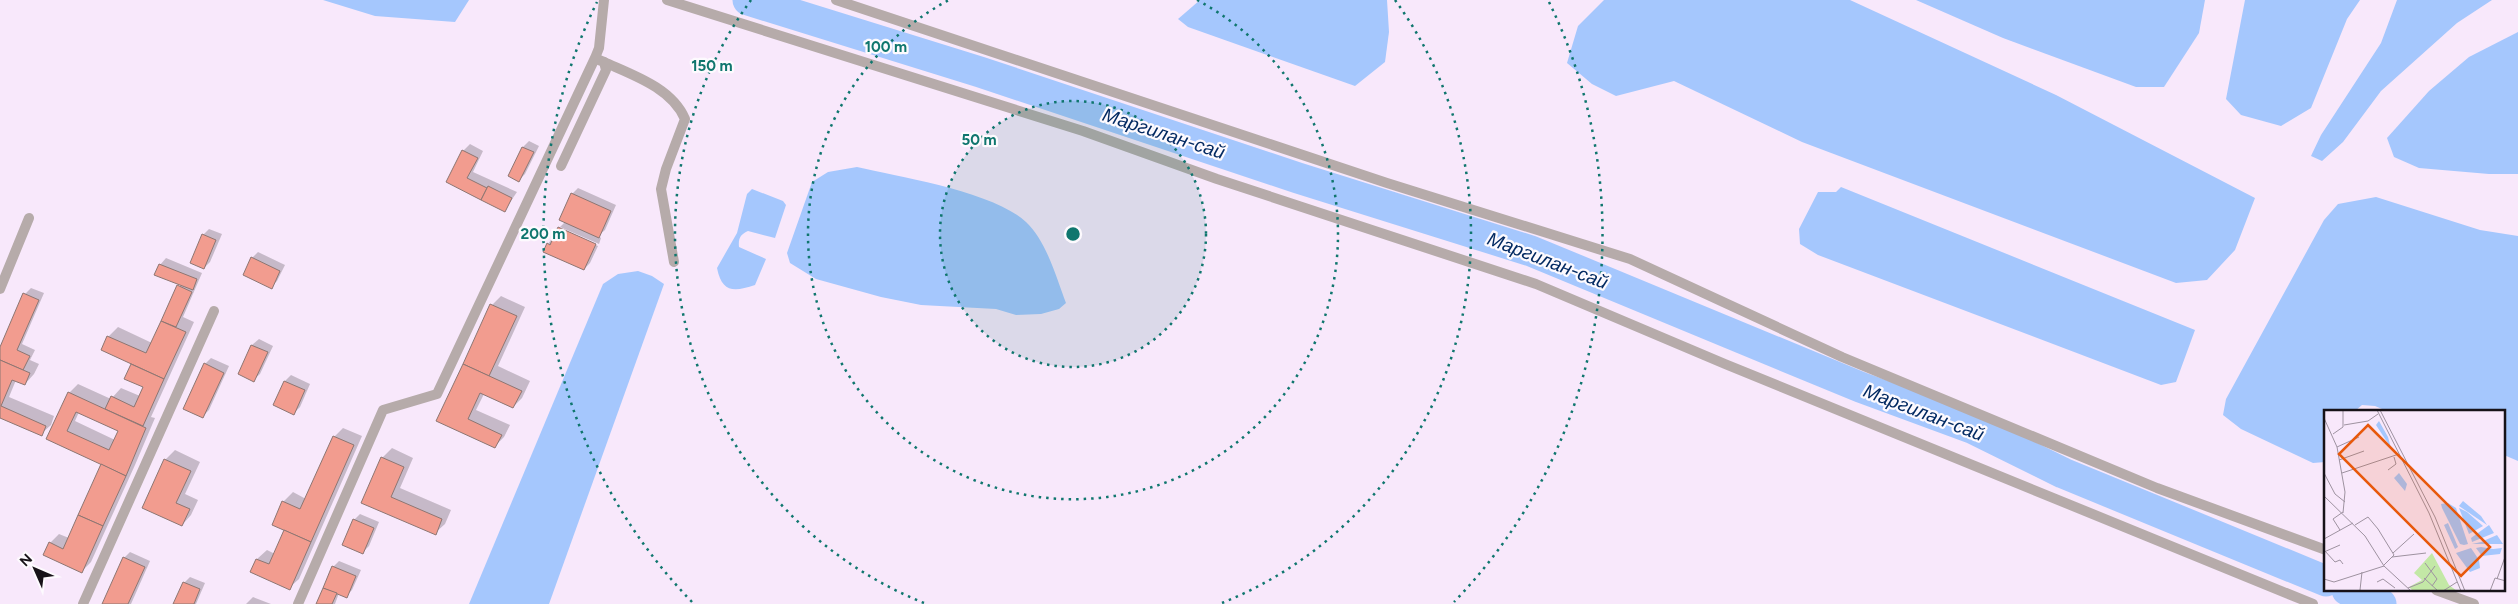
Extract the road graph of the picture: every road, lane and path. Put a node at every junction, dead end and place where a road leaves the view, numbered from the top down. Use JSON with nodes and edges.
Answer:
{"nodes":[{"id":1,"x":604,"y":0,"type":"edge"},
{"id":2,"x":667,"y":0,"type":"edge"},
{"id":3,"x":836,"y":0,"type":"edge"},
{"id":4,"x":600,"y":60,"type":"junction"},
{"id":5,"x":561,"y":166,"type":"dead end"},
{"id":6,"x":29,"y":218,"type":"dead end"},
{"id":7,"x":674,"y":262,"type":"dead end"},
{"id":8,"x":0,"y":289,"type":"edge"},
{"id":9,"x":214,"y":311,"type":"dead end"},
{"id":10,"x":2324,"y":549,"type":"edge"},
{"id":11,"x":2441,"y":592,"type":"edge"},
{"id":12,"x":84,"y":604,"type":"edge"},
{"id":13,"x":298,"y":604,"type":"edge"},
{"id":14,"x":2313,"y":604,"type":"edge"},
{"id":15,"x":2474,"y":604,"type":"edge"}],
"edges":[{"from":1,"to":4,"type":"lane"},
{"from":2,"to":14,"type":"lane"},
{"from":3,"to":10,"type":"lane"},
{"from":4,"to":5,"type":"lane"},
{"from":4,"to":7,"type":"lane"},
{"from":4,"to":13,"type":"lane"},
{"from":6,"to":8,"type":"lane"},
{"from":9,"to":12,"type":"lane"},
{"from":11,"to":15,"type":"lane"}]}
